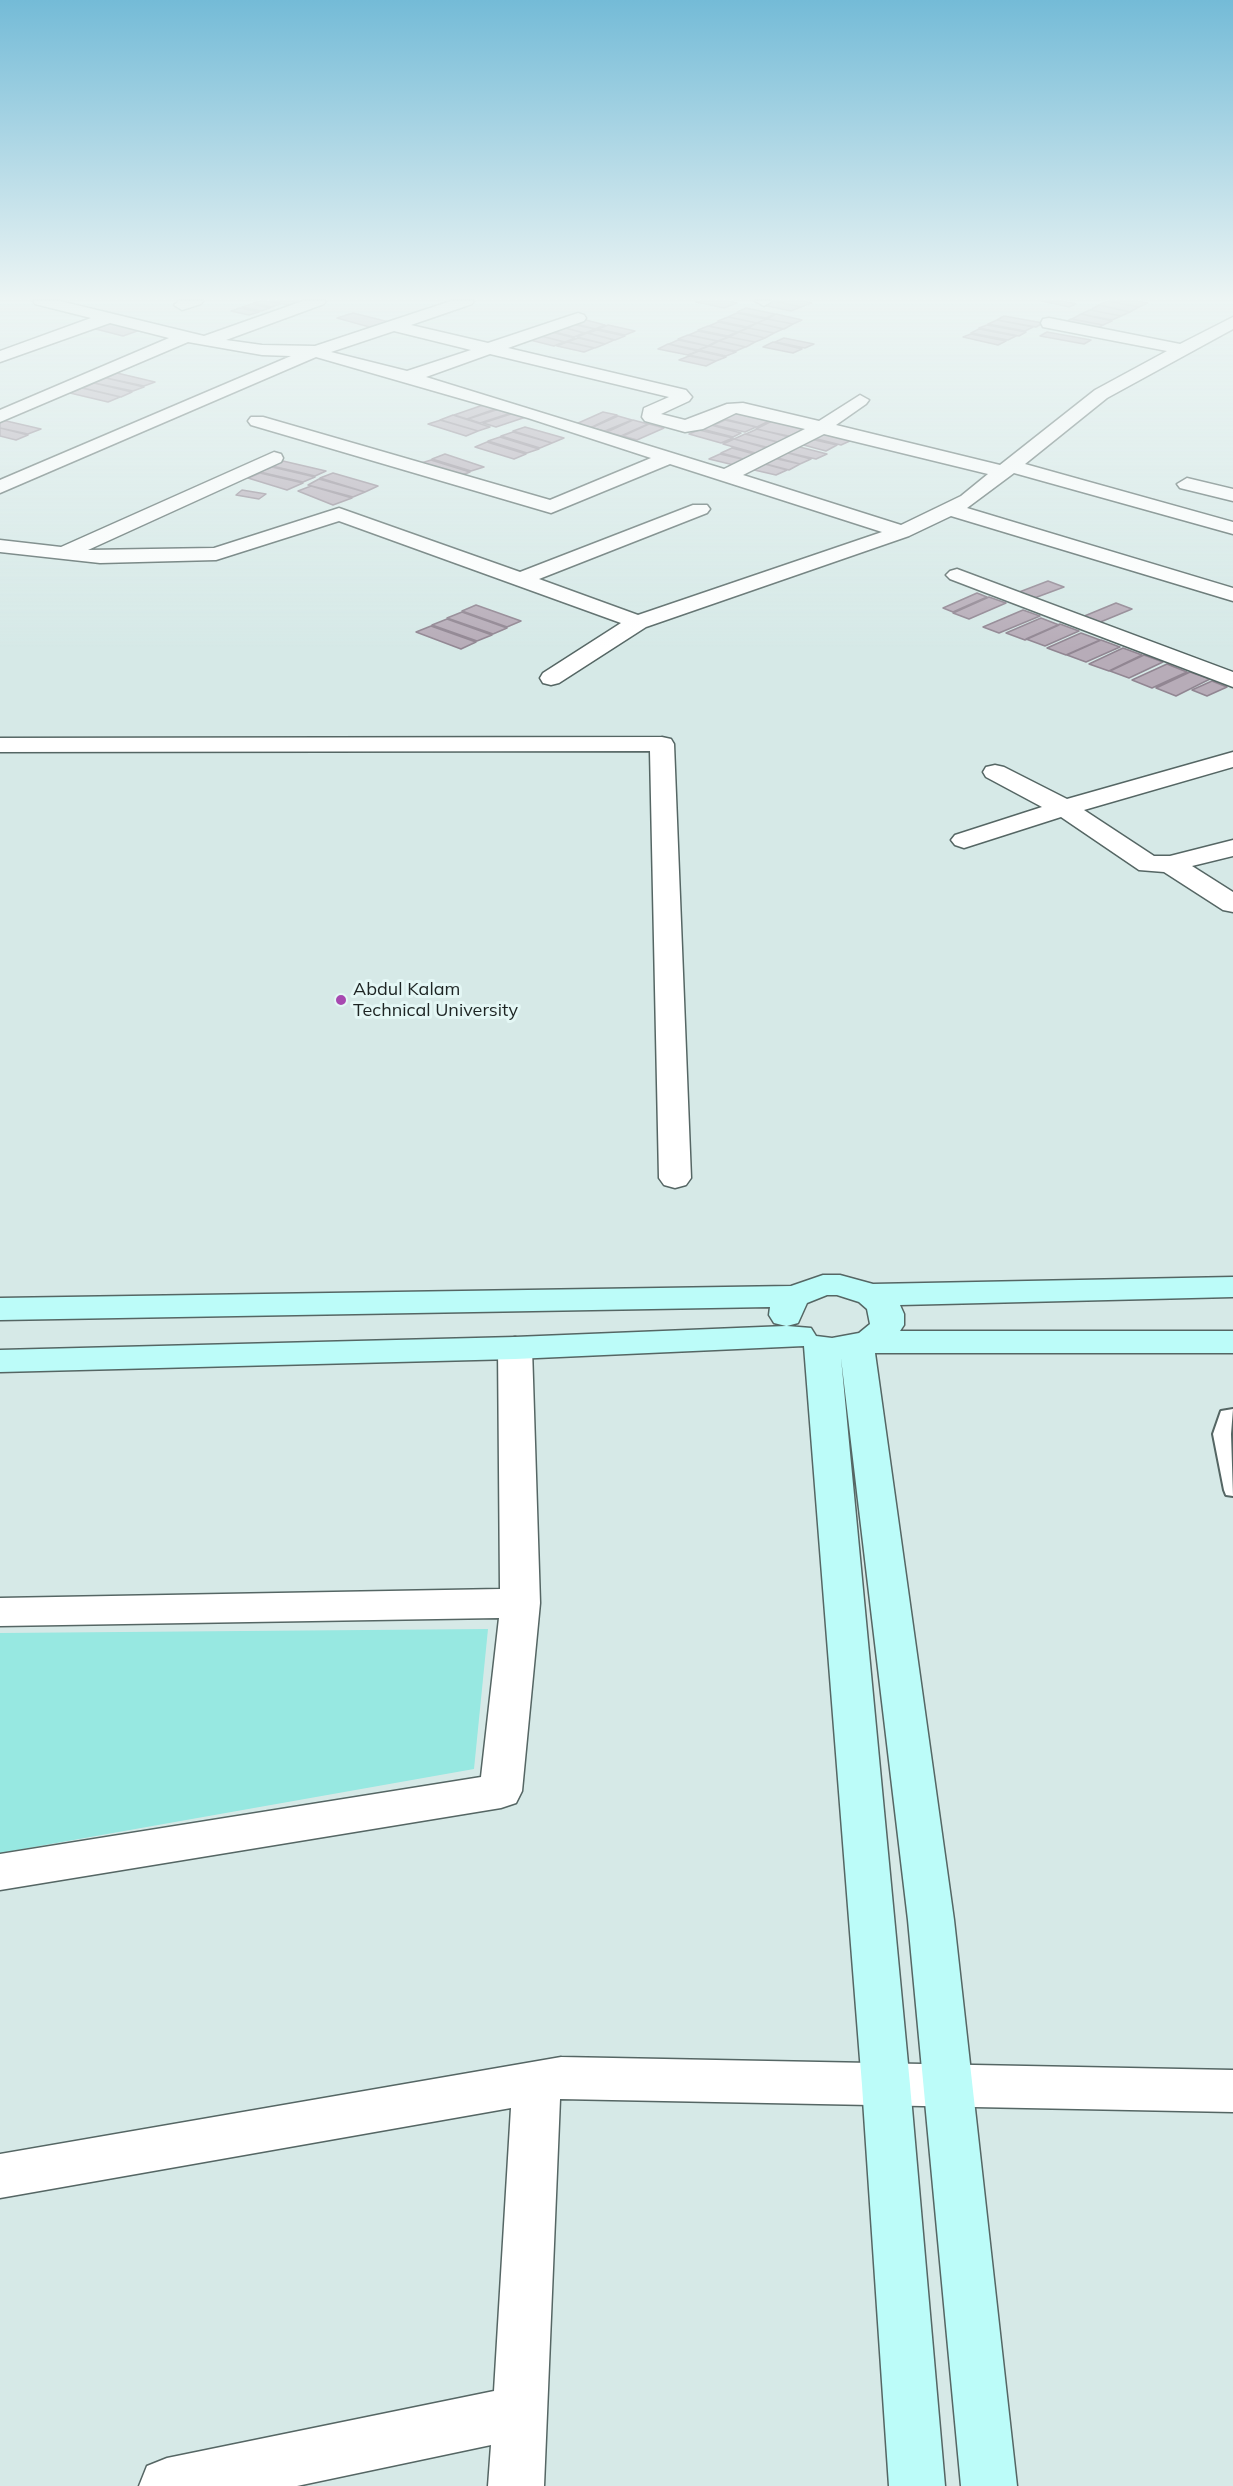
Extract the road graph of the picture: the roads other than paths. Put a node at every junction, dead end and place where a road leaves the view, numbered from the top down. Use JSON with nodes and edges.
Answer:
{"nodes":[{"id":1,"x":163,"y":417,"type":"edge"},
{"id":2,"x":539,"y":417,"type":"edge"},
{"id":3,"x":651,"y":417,"type":"edge"},
{"id":4,"x":712,"y":417,"type":"edge"},
{"id":5,"x":779,"y":417,"type":"edge"},
{"id":6,"x":836,"y":417,"type":"edge"},
{"id":7,"x":1072,"y":417,"type":"edge"},
{"id":8,"x":257,"y":421,"type":"dead end"},
{"id":9,"x":821,"y":428,"type":"junction"},
{"id":10,"x":669,"y":457,"type":"junction"},
{"id":11,"x":274,"y":458,"type":"dead end"},
{"id":12,"x":1007,"y":469,"type":"junction"},
{"id":13,"x":727,"y":475,"type":"junction"},
{"id":14,"x":1187,"y":484,"type":"dead end"},
{"id":15,"x":0,"y":487,"type":"edge"},
{"id":16,"x":1233,"y":495,"type":"edge"},
{"id":17,"x":700,"y":509,"type":"dead end"},
{"id":18,"x":949,"y":509,"type":"junction"},
{"id":19,"x":1233,"y":528,"type":"edge"},
{"id":20,"x":902,"y":532,"type":"junction"},
{"id":21,"x":0,"y":546,"type":"edge"},
{"id":22,"x":64,"y":553,"type":"junction"},
{"id":23,"x":957,"y":575,"type":"dead end"},
{"id":24,"x":521,"y":579,"type":"junction"},
{"id":25,"x":1233,"y":596,"type":"edge"},
{"id":26,"x":638,"y":622,"type":"junction"},
{"id":27,"x":1227,"y":672,"type":"edge"},
{"id":28,"x":551,"y":678,"type":"dead end"},
{"id":29,"x":0,"y":745,"type":"edge"},
{"id":30,"x":1233,"y":759,"type":"edge"},
{"id":31,"x":995,"y":772,"type":"dead end"},
{"id":32,"x":1064,"y":808,"type":"junction"},
{"id":33,"x":964,"y":840,"type":"dead end"},
{"id":34,"x":1233,"y":848,"type":"edge"},
{"id":35,"x":1170,"y":864,"type":"junction"},
{"id":36,"x":1233,"y":904,"type":"edge"},
{"id":37,"x":675,"y":1178,"type":"dead end"},
{"id":38,"x":1233,"y":1287,"type":"edge"},
{"id":39,"x":871,"y":1294,"type":"junction"},
{"id":40,"x":795,"y":1296,"type":"junction"},
{"id":41,"x":0,"y":1309,"type":"edge"},
{"id":42,"x":1233,"y":1342,"type":"edge"},
{"id":43,"x":836,"y":1343,"type":"junction"},
{"id":44,"x":515,"y":1348,"type":"junction"},
{"id":45,"x":0,"y":1361,"type":"edge"},
{"id":46,"x":1233,"y":1415,"type":"edge"},
{"id":47,"x":1233,"y":1490,"type":"edge"},
{"id":48,"x":520,"y":1603,"type":"junction"},
{"id":49,"x":0,"y":1612,"type":"edge"},
{"id":50,"x":0,"y":1872,"type":"edge"},
{"id":51,"x":537,"y":2082,"type":"junction"},
{"id":52,"x":886,"y":2085,"type":"junction"},
{"id":53,"x":948,"y":2086,"type":"junction"},
{"id":54,"x":1233,"y":2091,"type":"edge"},
{"id":55,"x":0,"y":2176,"type":"edge"},
{"id":56,"x":520,"y":2412,"type":"junction"},
{"id":57,"x":268,"y":2475,"type":"edge"},
{"id":58,"x":167,"y":2486,"type":"edge"},
{"id":59,"x":516,"y":2486,"type":"edge"},
{"id":60,"x":916,"y":2486,"type":"edge"},
{"id":61,"x":989,"y":2486,"type":"edge"}],
"edges":[{"from":1,"to":15,"type":"street"},
{"from":2,"to":10,"type":"street"},
{"from":3,"to":4,"type":"street"},
{"from":5,"to":9,"type":"street"},
{"from":6,"to":9,"type":"street"},
{"from":7,"to":12,"type":"street"},
{"from":8,"to":10,"type":"street"},
{"from":9,"to":12,"type":"street"},
{"from":9,"to":13,"type":"street"},
{"from":10,"to":13,"type":"street"},
{"from":11,"to":22,"type":"street"},
{"from":12,"to":18,"type":"street"},
{"from":12,"to":19,"type":"street"},
{"from":13,"to":20,"type":"street"},
{"from":14,"to":16,"type":"street"},
{"from":17,"to":24,"type":"street"},
{"from":18,"to":20,"type":"street"},
{"from":18,"to":25,"type":"street"},
{"from":20,"to":26,"type":"street"},
{"from":21,"to":22,"type":"street"},
{"from":22,"to":24,"type":"street"},
{"from":23,"to":27,"type":"street"},
{"from":24,"to":26,"type":"street"},
{"from":26,"to":28,"type":"street"},
{"from":29,"to":37,"type":"street"},
{"from":30,"to":32,"type":"street"},
{"from":31,"to":32,"type":"street"},
{"from":32,"to":33,"type":"street"},
{"from":32,"to":35,"type":"street"},
{"from":34,"to":35,"type":"street"},
{"from":35,"to":36,"type":"street"},
{"from":38,"to":39,"type":"street"},
{"from":39,"to":40,"type":"street"},
{"from":39,"to":43,"type":"street"},
{"from":40,"to":41,"type":"street"},
{"from":40,"to":43,"type":"street"},
{"from":42,"to":43,"type":"street"},
{"from":43,"to":44,"type":"street"},
{"from":43,"to":52,"type":"street"},
{"from":43,"to":53,"type":"street"},
{"from":44,"to":45,"type":"street"},
{"from":44,"to":48,"type":"street"},
{"from":46,"to":47,"type":"lane"},
{"from":48,"to":49,"type":"street"},
{"from":48,"to":50,"type":"street"},
{"from":51,"to":52,"type":"street"},
{"from":51,"to":55,"type":"street"},
{"from":51,"to":56,"type":"street"},
{"from":52,"to":53,"type":"street"},
{"from":52,"to":60,"type":"street"},
{"from":53,"to":54,"type":"street"},
{"from":53,"to":61,"type":"street"},
{"from":56,"to":57,"type":"street"},
{"from":56,"to":59,"type":"street"},
{"from":57,"to":58,"type":"street"}]}
